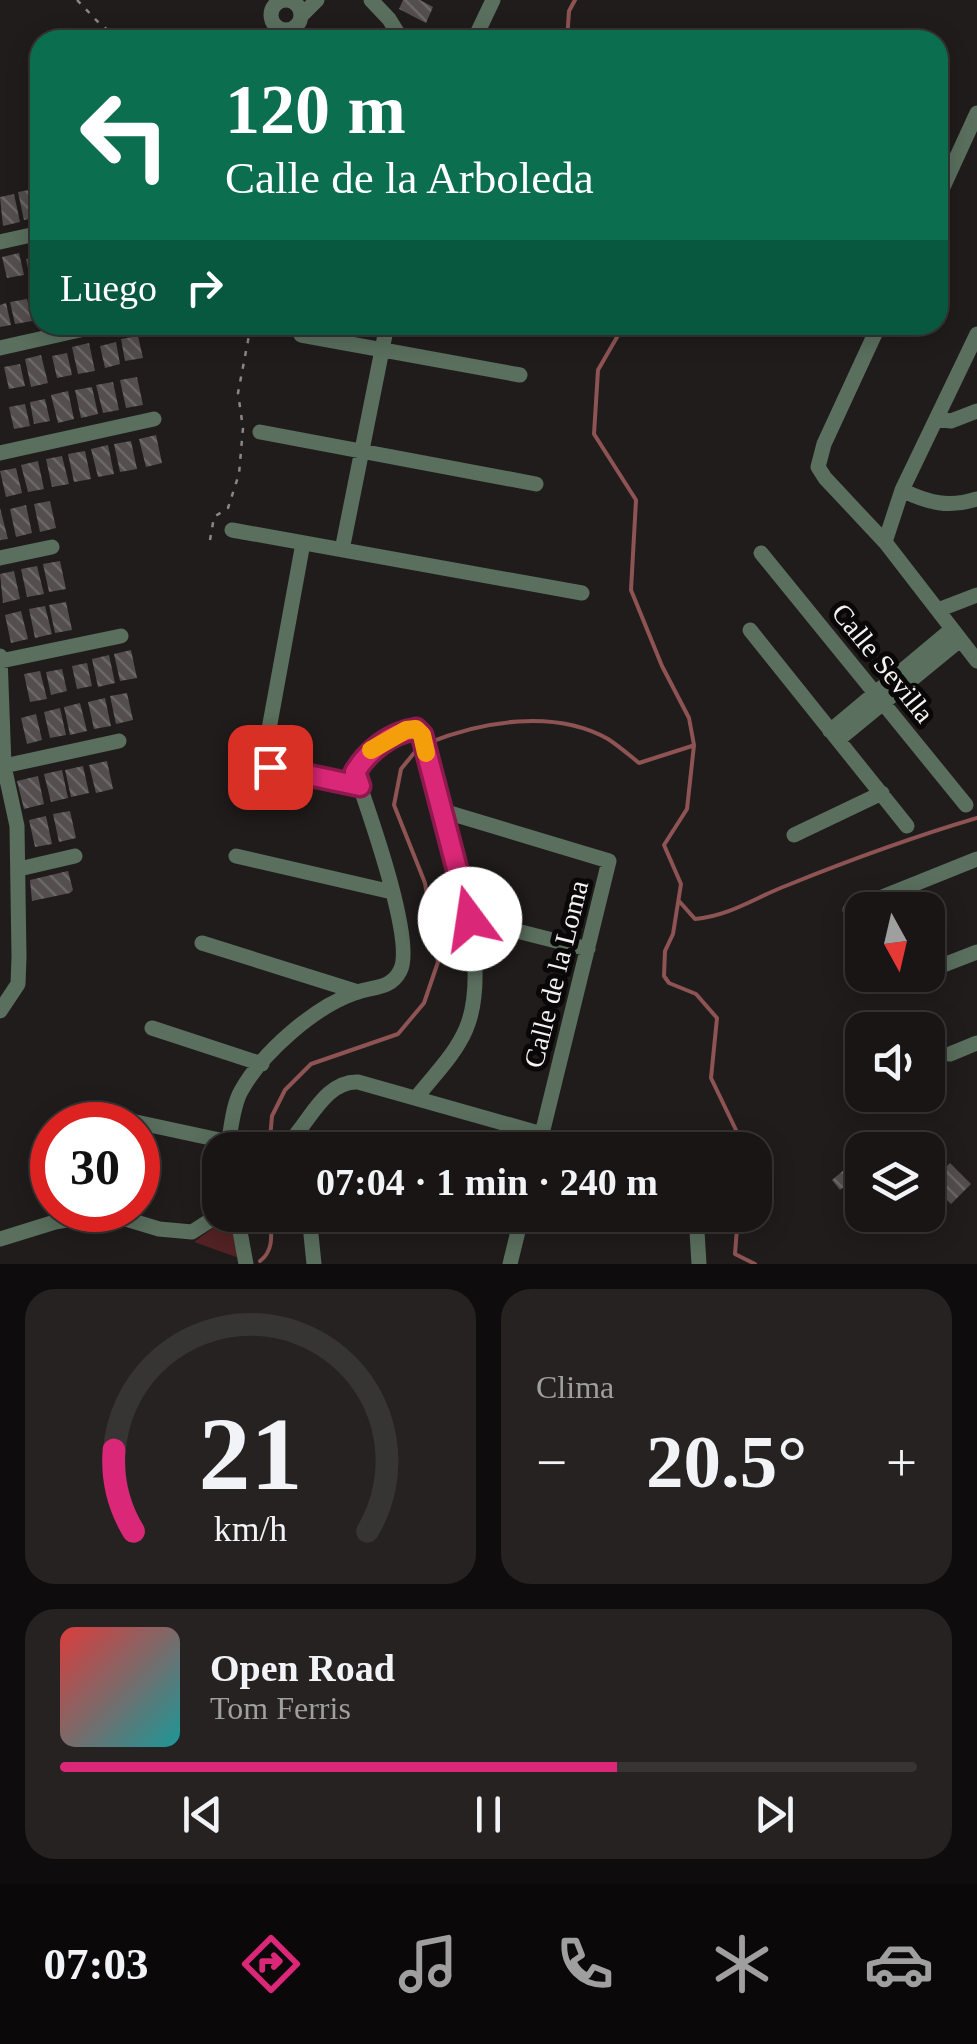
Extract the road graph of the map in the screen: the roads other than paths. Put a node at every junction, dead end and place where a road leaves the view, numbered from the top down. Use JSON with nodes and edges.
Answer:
{"nodes":[{"id":1,"x":257,"y":0,"type":"edge"},
{"id":2,"x":316,"y":0,"type":"edge"},
{"id":3,"x":370,"y":0,"type":"edge"},
{"id":4,"x":397,"y":0,"type":"edge"},
{"id":5,"x":493,"y":0,"type":"edge"},
{"id":6,"x":284,"y":2,"type":"edge"},
{"id":7,"x":301,"y":16,"type":"junction"},
{"id":8,"x":389,"y":19,"type":"junction"},
{"id":9,"x":396,"y":30,"type":"edge"},
{"id":10,"x":479,"y":30,"type":"edge"},
{"id":11,"x":977,"y":113,"type":"edge"},
{"id":12,"x":948,"y":176,"type":"edge"},
{"id":13,"x":30,"y":235,"type":"edge"},
{"id":14,"x":0,"y":242,"type":"edge"},
{"id":15,"x":977,"y":334,"type":"edge"},
{"id":16,"x":58,"y":335,"type":"edge"},
{"id":17,"x":306,"y":335,"type":"edge"},
{"id":18,"x":385,"y":335,"type":"edge"},
{"id":19,"x":874,"y":335,"type":"edge"},
{"id":20,"x":0,"y":348,"type":"edge"},
{"id":21,"x":382,"y":350,"type":"junction"},
{"id":22,"x":520,"y":375,"type":"dead end"},
{"id":23,"x":977,"y":411,"type":"edge"},
{"id":24,"x":154,"y":419,"type":"dead end"},
{"id":25,"x":936,"y":419,"type":"junction"},
{"id":26,"x":260,"y":432,"type":"dead end"},
{"id":27,"x":0,"y":453,"type":"edge"},
{"id":28,"x":361,"y":453,"type":"junction"},
{"id":29,"x":536,"y":484,"type":"dead end"},
{"id":30,"x":902,"y":490,"type":"junction"},
{"id":31,"x":977,"y":499,"type":"edge"},
{"id":32,"x":232,"y":530,"type":"dead end"},
{"id":33,"x":886,"y":542,"type":"junction"},
{"id":34,"x":303,"y":543,"type":"junction"},
{"id":35,"x":52,"y":547,"type":"dead end"},
{"id":36,"x":342,"y":550,"type":"junction"},
{"id":37,"x":761,"y":553,"type":"dead end"},
{"id":38,"x":0,"y":558,"type":"edge"},
{"id":39,"x":582,"y":593,"type":"dead end"},
{"id":40,"x":977,"y":595,"type":"edge"},
{"id":41,"x":938,"y":610,"type":"junction"},
{"id":42,"x":750,"y":630,"type":"dead end"},
{"id":43,"x":956,"y":635,"type":"junction"},
{"id":44,"x":121,"y":636,"type":"dead end"},
{"id":45,"x":1,"y":658,"type":"edge"},
{"id":46,"x":977,"y":661,"type":"edge"},
{"id":47,"x":879,"y":698,"type":"junction"},
{"id":48,"x":2,"y":708,"type":"edge"},
{"id":49,"x":834,"y":736,"type":"junction"},
{"id":50,"x":267,"y":740,"type":"dead end"},
{"id":51,"x":118,"y":741,"type":"dead end"},
{"id":52,"x":4,"y":766,"type":"junction"},
{"id":53,"x":270,"y":767,"type":"dead end"},
{"id":54,"x":360,"y":786,"type":"junction"},
{"id":55,"x":882,"y":793,"type":"junction"},
{"id":56,"x":966,"y":805,"type":"dead end"},
{"id":57,"x":444,"y":810,"type":"junction"},
{"id":58,"x":907,"y":826,"type":"dead end"},
{"id":59,"x":794,"y":836,"type":"dead end"},
{"id":60,"x":75,"y":856,"type":"dead end"},
{"id":61,"x":236,"y":856,"type":"dead end"},
{"id":62,"x":977,"y":859,"type":"edge"},
{"id":63,"x":19,"y":868,"type":"junction"},
{"id":64,"x":392,"y":892,"type":"junction"},
{"id":65,"x":895,"y":892,"type":"edge"},
{"id":66,"x":470,"y":919,"type":"junction"},
{"id":67,"x":202,"y":942,"type":"dead end"},
{"id":68,"x":588,"y":949,"type":"junction"},
{"id":69,"x":977,"y":952,"type":"edge"},
{"id":70,"x":945,"y":964,"type":"edge"},
{"id":71,"x":358,"y":992,"type":"junction"},
{"id":72,"x":0,"y":1012,"type":"edge"},
{"id":73,"x":152,"y":1028,"type":"dead end"},
{"id":74,"x":977,"y":1043,"type":"edge"},
{"id":75,"x":950,"y":1054,"type":"dead end"},
{"id":76,"x":262,"y":1064,"type":"junction"},
{"id":77,"x":416,"y":1098,"type":"junction"},
{"id":78,"x":160,"y":1129,"type":"edge"},
{"id":79,"x":231,"y":1132,"type":"edge"},
{"id":80,"x":298,"y":1132,"type":"edge"},
{"id":81,"x":512,"y":1132,"type":"edge"},
{"id":82,"x":542,"y":1132,"type":"edge"},
{"id":83,"x":202,"y":1139,"type":"edge"},
{"id":84,"x":202,"y":1226,"type":"edge"},
{"id":85,"x":240,"y":1232,"type":"edge"},
{"id":86,"x":311,"y":1232,"type":"edge"},
{"id":87,"x":518,"y":1232,"type":"edge"},
{"id":88,"x":697,"y":1232,"type":"edge"},
{"id":89,"x":0,"y":1239,"type":"edge"},
{"id":90,"x":246,"y":1264,"type":"edge"},
{"id":91,"x":314,"y":1264,"type":"edge"},
{"id":92,"x":510,"y":1264,"type":"edge"},
{"id":93,"x":699,"y":1264,"type":"edge"}],
"edges":[{"from":1,"to":6,"type":"street"},
{"from":2,"to":7,"type":"street"},
{"from":3,"to":8,"type":"street"},
{"from":4,"to":8,"type":"street"},
{"from":5,"to":10,"type":"street"},
{"from":6,"to":7,"type":"street"},
{"from":6,"to":7,"type":"street"},
{"from":8,"to":9,"type":"street"},
{"from":11,"to":12,"type":"street"},
{"from":13,"to":14,"type":"street"},
{"from":15,"to":25,"type":"street"},
{"from":16,"to":20,"type":"street"},
{"from":17,"to":21,"type":"street"},
{"from":18,"to":21,"type":"street"},
{"from":19,"to":33,"type":"street"},
{"from":21,"to":22,"type":"street"},
{"from":21,"to":28,"type":"street"},
{"from":23,"to":25,"type":"street"},
{"from":24,"to":27,"type":"street"},
{"from":25,"to":30,"type":"street"},
{"from":26,"to":28,"type":"street"},
{"from":28,"to":29,"type":"street"},
{"from":28,"to":36,"type":"street"},
{"from":30,"to":31,"type":"street"},
{"from":30,"to":33,"type":"street"},
{"from":32,"to":34,"type":"street"},
{"from":33,"to":41,"type":"street"},
{"from":34,"to":36,"type":"street"},
{"from":34,"to":50,"type":"street"},
{"from":35,"to":38,"type":"street"},
{"from":36,"to":39,"type":"street"},
{"from":37,"to":47,"type":"street","name":"Calle Sevilla"},
{"from":40,"to":41,"type":"street"},
{"from":41,"to":43,"type":"street"},
{"from":42,"to":49,"type":"street"},
{"from":43,"to":46,"type":"street"},
{"from":43,"to":47,"type":"street"},
{"from":44,"to":45,"type":"street"},
{"from":45,"to":48,"type":"street"},
{"from":47,"to":49,"type":"street"},
{"from":47,"to":56,"type":"street","name":"Calle Sevilla"},
{"from":48,"to":52,"type":"street"},
{"from":49,"to":55,"type":"street"},
{"from":51,"to":52,"type":"street"},
{"from":52,"to":63,"type":"street"},
{"from":53,"to":54,"type":"street"},
{"from":54,"to":57,"type":"street"},
{"from":54,"to":64,"type":"street"},
{"from":55,"to":58,"type":"street"},
{"from":55,"to":59,"type":"street"},
{"from":57,"to":66,"type":"street"},
{"from":57,"to":68,"type":"street","name":"Calle de la Loma"},
{"from":60,"to":63,"type":"street"},
{"from":61,"to":64,"type":"street"},
{"from":62,"to":65,"type":"street"},
{"from":63,"to":72,"type":"street"},
{"from":64,"to":71,"type":"street"},
{"from":66,"to":68,"type":"street"},
{"from":66,"to":77,"type":"street"},
{"from":67,"to":71,"type":"street"},
{"from":68,"to":82,"type":"street","name":"Calle de la Loma"},
{"from":69,"to":70,"type":"street"},
{"from":71,"to":76,"type":"street"},
{"from":73,"to":76,"type":"street"},
{"from":74,"to":75,"type":"street"},
{"from":76,"to":79,"type":"street"},
{"from":77,"to":80,"type":"street"},
{"from":77,"to":81,"type":"street"},
{"from":78,"to":83,"type":"street"},
{"from":84,"to":89,"type":"street"},
{"from":85,"to":90,"type":"street"},
{"from":86,"to":91,"type":"street"},
{"from":87,"to":92,"type":"street"},
{"from":88,"to":93,"type":"street"}]}
